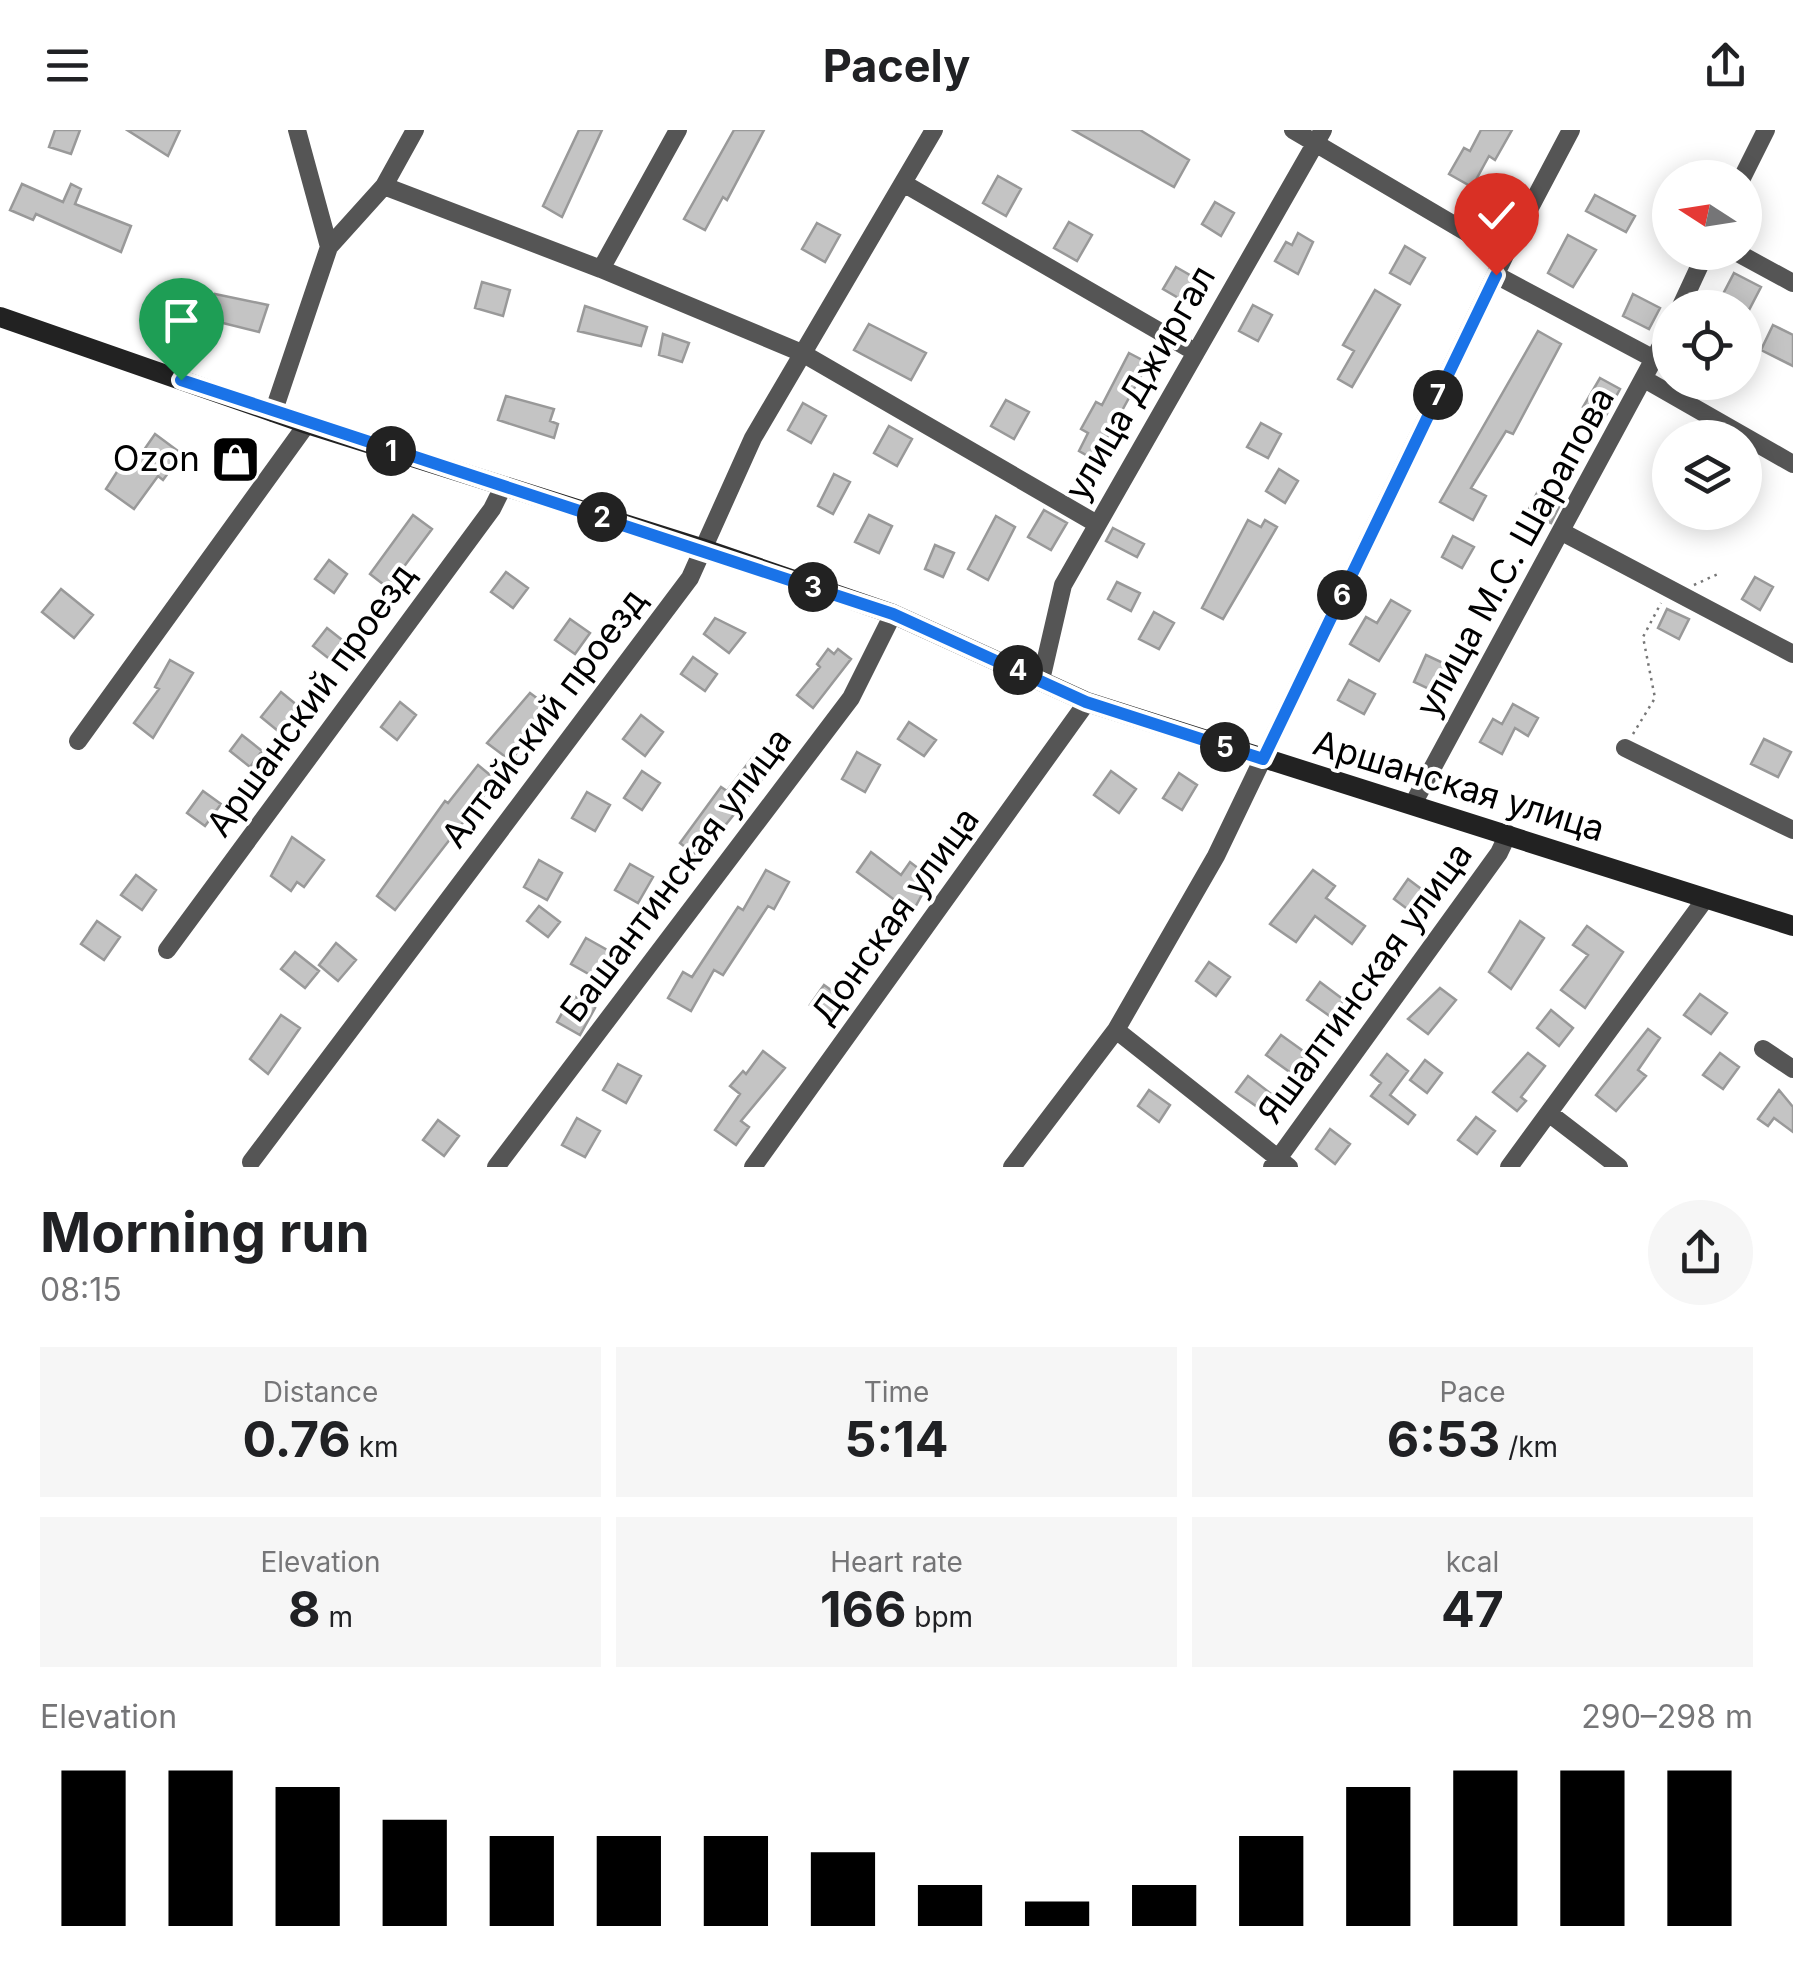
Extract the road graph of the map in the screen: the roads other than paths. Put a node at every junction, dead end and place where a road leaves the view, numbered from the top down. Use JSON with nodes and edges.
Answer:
{"nodes":[{"id":1,"x":296,"y":130,"type":"edge"},
{"id":2,"x":415,"y":130,"type":"edge"},
{"id":3,"x":678,"y":130,"type":"edge"},
{"id":4,"x":934,"y":130,"type":"edge"},
{"id":5,"x":1293,"y":130,"type":"edge"},
{"id":6,"x":1571,"y":130,"type":"edge"},
{"id":7,"x":1766,"y":130,"type":"edge"},
{"id":8,"x":1319,"y":136,"type":"edge"},
{"id":9,"x":1751,"y":160,"type":"edge"},
{"id":10,"x":903,"y":183,"type":"junction"},
{"id":11,"x":384,"y":186,"type":"junction"},
{"id":12,"x":329,"y":247,"type":"junction"},
{"id":13,"x":1505,"y":254,"type":"junction"},
{"id":14,"x":1762,"y":266,"type":"edge"},
{"id":15,"x":600,"y":268,"type":"junction"},
{"id":16,"x":1496,"y":275,"type":"junction"},
{"id":17,"x":1793,"y":283,"type":"edge"},
{"id":18,"x":0,"y":317,"type":"edge"},
{"id":19,"x":1195,"y":352,"type":"junction"},
{"id":20,"x":802,"y":353,"type":"junction"},
{"id":21,"x":1652,"y":358,"type":"edge"},
{"id":22,"x":1652,"y":368,"type":"edge"},
{"id":23,"x":1646,"y":380,"type":"junction"},
{"id":24,"x":273,"y":412,"type":"junction"},
{"id":25,"x":308,"y":424,"type":"junction"},
{"id":26,"x":1793,"y":464,"type":"edge"},
{"id":27,"x":503,"y":486,"type":"junction"},
{"id":28,"x":1097,"y":524,"type":"junction"},
{"id":29,"x":1564,"y":532,"type":"junction"},
{"id":30,"x":700,"y":548,"type":"junction"},
{"id":31,"x":893,"y":614,"type":"junction"},
{"id":32,"x":1793,"y":654,"type":"edge"},
{"id":33,"x":1041,"y":680,"type":"junction"},
{"id":34,"x":1086,"y":702,"type":"junction"},
{"id":35,"x":78,"y":742,"type":"dead end"},
{"id":36,"x":1625,"y":748,"type":"road end"},
{"id":37,"x":1263,"y":759,"type":"junction"},
{"id":38,"x":1413,"y":804,"type":"junction"},
{"id":39,"x":1793,"y":830,"type":"edge"},
{"id":40,"x":1508,"y":834,"type":"junction"},
{"id":41,"x":1706,"y":898,"type":"junction"},
{"id":42,"x":1793,"y":926,"type":"edge"},
{"id":43,"x":168,"y":950,"type":"dead end"},
{"id":44,"x":1116,"y":1030,"type":"junction"},
{"id":45,"x":1763,"y":1049,"type":"dead end"},
{"id":46,"x":1793,"y":1069,"type":"edge"},
{"id":47,"x":1550,"y":1114,"type":"junction"},
{"id":48,"x":251,"y":1162,"type":"dead end"},
{"id":49,"x":1280,"y":1164,"type":"edge"},
{"id":50,"x":496,"y":1167,"type":"edge"},
{"id":51,"x":753,"y":1167,"type":"edge"},
{"id":52,"x":1012,"y":1167,"type":"edge"},
{"id":53,"x":1509,"y":1167,"type":"edge"},
{"id":54,"x":1619,"y":1167,"type":"edge"}],
"edges":[{"from":1,"to":12,"type":"street"},
{"from":2,"to":11,"type":"street"},
{"from":3,"to":15,"type":"street"},
{"from":4,"to":10,"type":"street","name":"Алтайский проезд"},
{"from":5,"to":8,"type":"street"},
{"from":6,"to":13,"type":"street"},
{"from":7,"to":9,"type":"street"},
{"from":8,"to":13,"type":"street"},
{"from":8,"to":19,"type":"street","name":"улица Джиргал"},
{"from":10,"to":19,"type":"street"},
{"from":10,"to":20,"type":"street","name":"Алтайский проезд"},
{"from":11,"to":12,"type":"street"},
{"from":11,"to":15,"type":"street"},
{"from":12,"to":24,"type":"street"},
{"from":13,"to":16,"type":"street"},
{"from":14,"to":17,"type":"street"},
{"from":15,"to":20,"type":"street"},
{"from":16,"to":21,"type":"street"},
{"from":16,"to":37,"type":"street"},
{"from":18,"to":24,"type":"street","name":"Аршанская улица"},
{"from":19,"to":28,"type":"street","name":"улица Джиргал"},
{"from":20,"to":28,"type":"street"},
{"from":20,"to":30,"type":"street","name":"Алтайский проезд"},
{"from":22,"to":23,"type":"street","name":"улица М.С. Шарапова"},
{"from":23,"to":26,"type":"street"},
{"from":23,"to":29,"type":"street","name":"улица М.С. Шарапова"},
{"from":24,"to":25,"type":"street","name":"Аршанская улица"},
{"from":25,"to":27,"type":"street","name":"Аршанская улица"},
{"from":25,"to":35,"type":"street"},
{"from":27,"to":30,"type":"street","name":"Аршанская улица"},
{"from":27,"to":43,"type":"street","name":"Аршанский проезд"},
{"from":28,"to":33,"type":"street","name":"улица Джиргал"},
{"from":29,"to":32,"type":"street"},
{"from":29,"to":38,"type":"street","name":"улица М.С. Шарапова"},
{"from":30,"to":31,"type":"street","name":"Аршанская улица"},
{"from":30,"to":48,"type":"street","name":"Алтайский проезд"},
{"from":31,"to":33,"type":"street","name":"Аршанская улица"},
{"from":31,"to":50,"type":"street","name":"Башантинская улица"},
{"from":33,"to":34,"type":"street","name":"Аршанская улица"},
{"from":34,"to":37,"type":"street","name":"Аршанская улица"},
{"from":34,"to":51,"type":"street","name":"Донская улица"},
{"from":36,"to":39,"type":"street"},
{"from":37,"to":38,"type":"street","name":"Аршанская улица"},
{"from":37,"to":44,"type":"street"},
{"from":38,"to":40,"type":"street","name":"Аршанская улица"},
{"from":40,"to":41,"type":"street","name":"Аршанская улица"},
{"from":40,"to":49,"type":"street","name":"Яшалтинская улица"},
{"from":41,"to":42,"type":"street","name":"Аршанская улица"},
{"from":41,"to":47,"type":"street"},
{"from":44,"to":49,"type":"street"},
{"from":44,"to":52,"type":"street"},
{"from":45,"to":46,"type":"street"},
{"from":47,"to":53,"type":"street"},
{"from":47,"to":54,"type":"street"}]}
